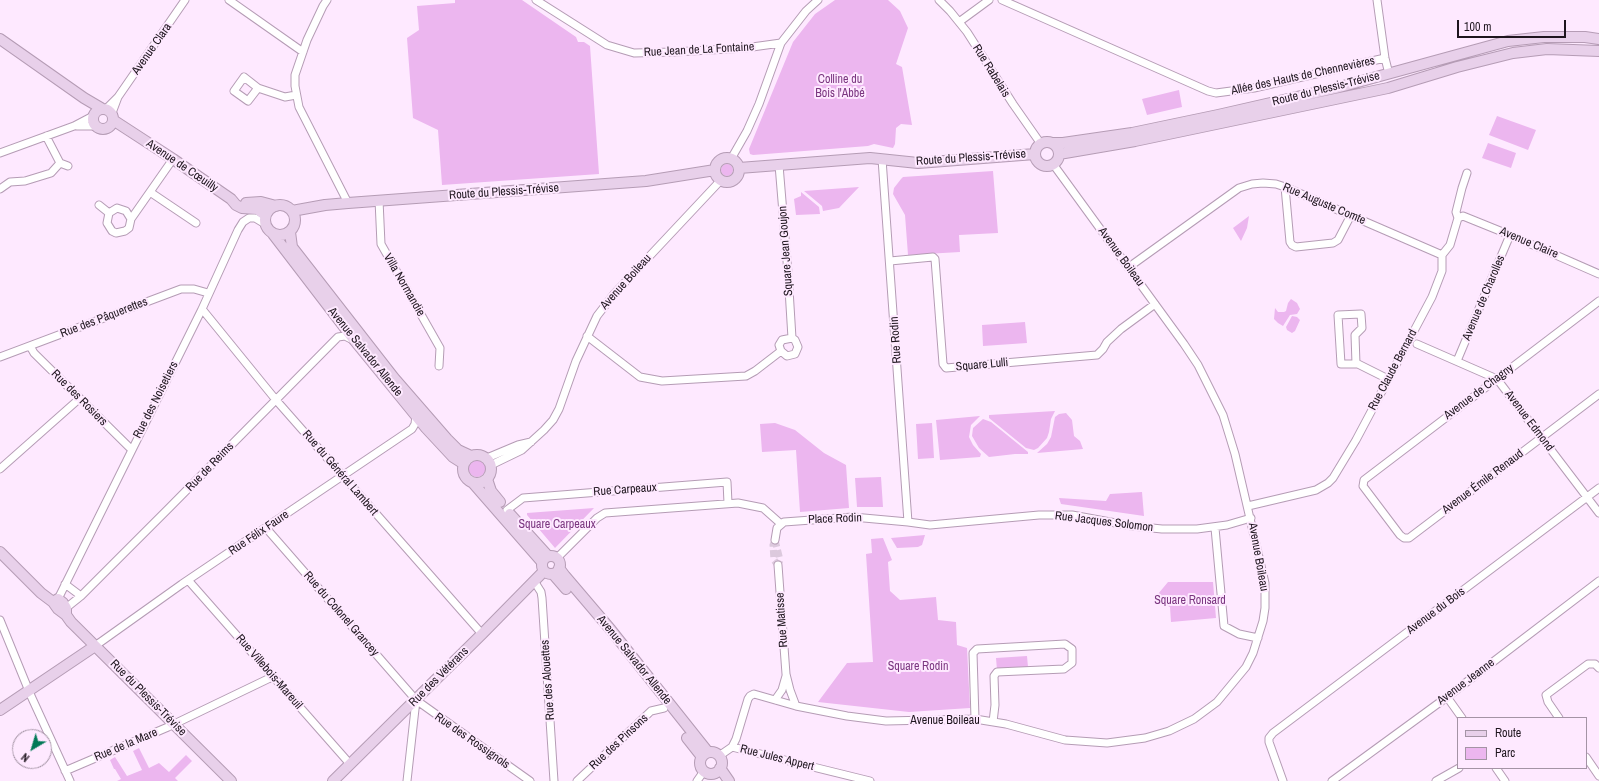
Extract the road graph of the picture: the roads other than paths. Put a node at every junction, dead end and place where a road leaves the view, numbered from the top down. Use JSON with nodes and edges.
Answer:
{"nodes":[{"id":1,"x":186,"y":0,"type":"edge"},
{"id":2,"x":229,"y":0,"type":"edge"},
{"id":3,"x":327,"y":0,"type":"edge"},
{"id":4,"x":536,"y":0,"type":"edge"},
{"id":5,"x":818,"y":0,"type":"edge"},
{"id":6,"x":939,"y":0,"type":"edge"},
{"id":7,"x":989,"y":0,"type":"edge"},
{"id":8,"x":1002,"y":0,"type":"edge"},
{"id":9,"x":1377,"y":0,"type":"edge"},
{"id":10,"x":959,"y":22,"type":"junction"},
{"id":11,"x":0,"y":39,"type":"edge"},
{"id":12,"x":1599,"y":39,"type":"edge"},
{"id":13,"x":781,"y":43,"type":"junction"},
{"id":14,"x":1599,"y":51,"type":"edge"},
{"id":15,"x":303,"y":52,"type":"junction"},
{"id":16,"x":1385,"y":58,"type":"junction"},
{"id":17,"x":1389,"y":74,"type":"junction"},
{"id":18,"x":1399,"y":85,"type":"junction"},
{"id":19,"x":258,"y":88,"type":"dead end"},
{"id":20,"x":1388,"y":88,"type":"junction"},
{"id":21,"x":296,"y":95,"type":"junction"},
{"id":22,"x":103,"y":117,"type":"junction"},
{"id":23,"x":46,"y":136,"type":"junction"},
{"id":24,"x":1052,"y":143,"type":"junction"},
{"id":25,"x":1041,"y":144,"type":"junction"},
{"id":26,"x":0,"y":154,"type":"edge"},
{"id":27,"x":1035,"y":154,"type":"junction"},
{"id":28,"x":1059,"y":154,"type":"junction"},
{"id":29,"x":173,"y":159,"type":"junction"},
{"id":30,"x":731,"y":159,"type":"junction"},
{"id":31,"x":882,"y":159,"type":"junction"},
{"id":32,"x":60,"y":163,"type":"junction"},
{"id":33,"x":1053,"y":164,"type":"junction"},
{"id":34,"x":779,"y":165,"type":"junction"},
{"id":35,"x":68,"y":166,"type":"dead end"},
{"id":36,"x":739,"y":168,"type":"junction"},
{"id":37,"x":715,"y":170,"type":"junction"},
{"id":38,"x":1467,"y":173,"type":"dead end"},
{"id":39,"x":721,"y":180,"type":"junction"},
{"id":40,"x":1285,"y":187,"type":"junction"},
{"id":41,"x":0,"y":189,"type":"edge"},
{"id":42,"x":150,"y":192,"type":"junction"},
{"id":43,"x":231,"y":199,"type":"junction"},
{"id":44,"x":379,"y":200,"type":"junction"},
{"id":45,"x":348,"y":203,"type":"junction"},
{"id":46,"x":99,"y":205,"type":"dead end"},
{"id":47,"x":276,"y":206,"type":"junction"},
{"id":48,"x":292,"y":211,"type":"junction"},
{"id":49,"x":109,"y":213,"type":"junction"},
{"id":50,"x":1351,"y":215,"type":"junction"},
{"id":51,"x":1458,"y":218,"type":"junction"},
{"id":52,"x":131,"y":219,"type":"junction"},
{"id":53,"x":265,"y":219,"type":"junction"},
{"id":54,"x":196,"y":223,"type":"dead end"},
{"id":55,"x":290,"y":232,"type":"junction"},
{"id":56,"x":273,"y":234,"type":"junction"},
{"id":57,"x":1510,"y":235,"type":"junction"},
{"id":58,"x":1442,"y":255,"type":"junction"},
{"id":59,"x":890,"y":261,"type":"junction"},
{"id":60,"x":1129,"y":267,"type":"junction"},
{"id":61,"x":1598,"y":272,"type":"edge"},
{"id":62,"x":208,"y":293,"type":"junction"},
{"id":63,"x":1599,"y":301,"type":"edge"},
{"id":64,"x":1155,"y":304,"type":"junction"},
{"id":65,"x":202,"y":308,"type":"junction"},
{"id":66,"x":587,"y":336,"type":"junction"},
{"id":67,"x":792,"y":338,"type":"junction"},
{"id":68,"x":355,"y":341,"type":"junction"},
{"id":69,"x":1417,"y":344,"type":"dead end"},
{"id":70,"x":30,"y":346,"type":"junction"},
{"id":71,"x":781,"y":352,"type":"junction"},
{"id":72,"x":0,"y":357,"type":"edge"},
{"id":73,"x":1457,"y":361,"type":"junction"},
{"id":74,"x":1356,"y":364,"type":"junction"},
{"id":75,"x":439,"y":366,"type":"dead end"},
{"id":76,"x":1388,"y":379,"type":"junction"},
{"id":77,"x":1497,"y":379,"type":"junction"},
{"id":78,"x":1599,"y":394,"type":"edge"},
{"id":79,"x":79,"y":398,"type":"junction"},
{"id":80,"x":276,"y":400,"type":"junction"},
{"id":81,"x":416,"y":415,"type":"junction"},
{"id":82,"x":1542,"y":437,"type":"junction"},
{"id":83,"x":131,"y":449,"type":"junction"},
{"id":84,"x":472,"y":456,"type":"junction"},
{"id":85,"x":489,"y":462,"type":"junction"},
{"id":86,"x":464,"y":464,"type":"junction"},
{"id":87,"x":0,"y":469,"type":"edge"},
{"id":88,"x":343,"y":476,"type":"junction"},
{"id":89,"x":487,"y":479,"type":"junction"},
{"id":90,"x":473,"y":483,"type":"junction"},
{"id":91,"x":1599,"y":488,"type":"edge"},
{"id":92,"x":1587,"y":497,"type":"junction"},
{"id":93,"x":728,"y":503,"type":"junction"},
{"id":94,"x":1248,"y":506,"type":"junction"},
{"id":95,"x":507,"y":510,"type":"junction"},
{"id":96,"x":1599,"y":513,"type":"edge"},
{"id":97,"x":1251,"y":518,"type":"junction"},
{"id":98,"x":908,"y":522,"type":"junction"},
{"id":99,"x":781,"y":524,"type":"junction"},
{"id":100,"x":266,"y":528,"type":"junction"},
{"id":101,"x":1215,"y":528,"type":"junction"},
{"id":102,"x":1404,"y":538,"type":"joint"},
{"id":103,"x":776,"y":540,"type":"tunnel mouth"},
{"id":104,"x":0,"y":552,"type":"edge"},
{"id":105,"x":551,"y":565,"type":"junction"},
{"id":106,"x":778,"y":566,"type":"dead end"},
{"id":107,"x":188,"y":580,"type":"junction"},
{"id":108,"x":534,"y":581,"type":"junction"},
{"id":109,"x":1599,"y":581,"type":"edge"},
{"id":110,"x":65,"y":584,"type":"junction"},
{"id":111,"x":81,"y":596,"type":"junction"},
{"id":112,"x":55,"y":601,"type":"junction"},
{"id":113,"x":66,"y":612,"type":"junction"},
{"id":114,"x":0,"y":620,"type":"edge"},
{"id":115,"x":482,"y":634,"type":"junction"},
{"id":116,"x":1258,"y":638,"type":"junction"},
{"id":117,"x":95,"y":646,"type":"junction"},
{"id":118,"x":1599,"y":668,"type":"edge"},
{"id":119,"x":786,"y":674,"type":"junction"},
{"id":120,"x":272,"y":677,"type":"junction"},
{"id":121,"x":28,"y":690,"type":"junction"},
{"id":122,"x":1447,"y":697,"type":"junction"},
{"id":123,"x":416,"y":700,"type":"junction"},
{"id":124,"x":775,"y":700,"type":"junction"},
{"id":125,"x":796,"y":706,"type":"junction"},
{"id":126,"x":664,"y":708,"type":"junction"},
{"id":127,"x":0,"y":710,"type":"edge"},
{"id":128,"x":1461,"y":717,"type":"edge"},
{"id":129,"x":1558,"y":717,"type":"edge"},
{"id":130,"x":975,"y":719,"type":"junction"},
{"id":131,"x":993,"y":722,"type":"junction"},
{"id":132,"x":174,"y":724,"type":"junction"},
{"id":133,"x":732,"y":747,"type":"junction"},
{"id":134,"x":705,"y":755,"type":"junction"},
{"id":135,"x":719,"y":756,"type":"junction"},
{"id":136,"x":1587,"y":758,"type":"edge"},
{"id":137,"x":350,"y":764,"type":"junction"},
{"id":138,"x":1457,"y":769,"type":"edge"},
{"id":139,"x":1497,"y":769,"type":"edge"},
{"id":140,"x":65,"y":771,"type":"junction"},
{"id":141,"x":712,"y":771,"type":"junction"},
{"id":142,"x":1599,"y":776,"type":"edge"},
{"id":143,"x":70,"y":781,"type":"edge"},
{"id":144,"x":231,"y":781,"type":"edge"},
{"id":145,"x":333,"y":781,"type":"edge"},
{"id":146,"x":407,"y":781,"type":"edge"},
{"id":147,"x":530,"y":781,"type":"edge"},
{"id":148,"x":554,"y":781,"type":"edge"},
{"id":149,"x":577,"y":781,"type":"edge"},
{"id":150,"x":697,"y":781,"type":"edge"},
{"id":151,"x":720,"y":781,"type":"edge"},
{"id":152,"x":729,"y":781,"type":"edge"},
{"id":153,"x":870,"y":781,"type":"edge"},
{"id":154,"x":1283,"y":781,"type":"edge"},
{"id":155,"x":1332,"y":781,"type":"edge"},
{"id":156,"x":1436,"y":781,"type":"edge"},
{"id":157,"x":1505,"y":781,"type":"edge"}],
"edges":[{"from":1,"to":22,"type":"street","name":"Avenue Clara"},
{"from":2,"to":15,"type":"street"},
{"from":3,"to":15,"type":"street"},
{"from":4,"to":13,"type":"street","name":"Rue Jean de La Fontaine"},
{"from":5,"to":13,"type":"street"},
{"from":6,"to":10,"type":"street","name":"Rue Rabelais"},
{"from":7,"to":10,"type":"street"},
{"from":8,"to":16,"type":"street","name":"Allée des Hauts de Chennevières"},
{"from":9,"to":16,"type":"street"},
{"from":10,"to":25,"type":"street","name":"Rue Rabelais"},
{"from":11,"to":22,"type":"main road","name":"Avenue de Cœuilly"},
{"from":12,"to":17,"type":"main road","name":"Route du Plessis-Trévise"},
{"from":13,"to":30,"type":"street"},
{"from":14,"to":18,"type":"main road","name":"Route du Plessis-Trévise"},
{"from":15,"to":21,"type":"street"},
{"from":16,"to":17,"type":"street"},
{"from":17,"to":18,"type":"street"},
{"from":17,"to":20,"type":"street"},
{"from":17,"to":24,"type":"main road","name":"Route du Plessis-Trévise"},
{"from":18,"to":20,"type":"main road","name":"Route du Plessis-Trévise"},
{"from":19,"to":21,"type":"street"},
{"from":20,"to":28,"type":"main road","name":"Route du Plessis-Trévise"},
{"from":21,"to":45,"type":"street"},
{"from":22,"to":23,"type":"street"},
{"from":22,"to":29,"type":"main road","name":"Avenue de Cœuilly"},
{"from":23,"to":26,"type":"street"},
{"from":23,"to":32,"type":"street"},
{"from":24,"to":25,"type":"main road"},
{"from":24,"to":28,"type":"main road"},
{"from":25,"to":27,"type":"main road"},
{"from":27,"to":31,"type":"main road","name":"Route du Plessis-Trévise"},
{"from":27,"to":33,"type":"main road"},
{"from":28,"to":33,"type":"main road"},
{"from":29,"to":42,"type":"street"},
{"from":29,"to":43,"type":"main road","name":"Avenue de Cœuilly"},
{"from":30,"to":36,"type":"main road"},
{"from":30,"to":37,"type":"main road"},
{"from":31,"to":34,"type":"main road","name":"Route du Plessis-Trévise"},
{"from":31,"to":59,"type":"street","name":"Rue Rodin"},
{"from":32,"to":35,"type":"street"},
{"from":32,"to":41,"type":"street"},
{"from":33,"to":60,"type":"street","name":"Avenue Boileau"},
{"from":34,"to":36,"type":"main road","name":"Route du Plessis-Trévise"},
{"from":34,"to":67,"type":"street","name":"Square Jean Goujon"},
{"from":36,"to":39,"type":"main road"},
{"from":37,"to":39,"type":"main road"},
{"from":37,"to":44,"type":"main road","name":"Route du Plessis-Trévise"},
{"from":38,"to":51,"type":"street","name":"Rue Claude Bernard"},
{"from":39,"to":66,"type":"street","name":"Avenue Boileau"},
{"from":40,"to":50,"type":"street","name":"Rue Auguste Comte"},
{"from":40,"to":50,"type":"street"},
{"from":40,"to":60,"type":"street","name":"Rue Auguste Comte"},
{"from":42,"to":52,"type":"street"},
{"from":42,"to":54,"type":"street"},
{"from":43,"to":47,"type":"main road","name":"Avenue de Cœuilly"},
{"from":43,"to":53,"type":"main road","name":"Avenue de Cœuilly"},
{"from":44,"to":45,"type":"main road","name":"Route du Plessis-Trévise"},
{"from":44,"to":75,"type":"street","name":"Villa Normandie"},
{"from":45,"to":48,"type":"main road","name":"Route du Plessis-Trévise"},
{"from":46,"to":49,"type":"street"},
{"from":47,"to":48,"type":"main road"},
{"from":47,"to":53,"type":"main road"},
{"from":48,"to":55,"type":"main road"},
{"from":49,"to":52,"type":"street"},
{"from":49,"to":52,"type":"street"},
{"from":50,"to":58,"type":"street","name":"Rue Auguste Comte"},
{"from":51,"to":57,"type":"street","name":"Avenue Claire"},
{"from":51,"to":58,"type":"street","name":"Rue Claude Bernard"},
{"from":53,"to":56,"type":"main road"},
{"from":53,"to":62,"type":"street","name":"Rue des Noisetiers"},
{"from":55,"to":56,"type":"main road"},
{"from":55,"to":84,"type":"main road"},
{"from":56,"to":68,"type":"main road","name":"Avenue Salvador Allende"},
{"from":57,"to":61,"type":"street","name":"Avenue Claire"},
{"from":57,"to":73,"type":"street","name":"Avenue de Charolles"},
{"from":58,"to":76,"type":"street","name":"Rue Claude Bernard"},
{"from":59,"to":64,"type":"street","name":"Square Lulli"},
{"from":59,"to":98,"type":"street","name":"Rue Rodin"},
{"from":60,"to":64,"type":"street","name":"Avenue Boileau"},
{"from":62,"to":65,"type":"street","name":"Rue des Noisetiers"},
{"from":62,"to":70,"type":"street","name":"Rue des Pâquerettes"},
{"from":63,"to":77,"type":"street","name":"Avenue de Chagny"},
{"from":64,"to":94,"type":"street","name":"Avenue Boileau"},
{"from":65,"to":80,"type":"street","name":"Rue du Général Lambert"},
{"from":65,"to":83,"type":"street","name":"Rue des Noisetiers"},
{"from":66,"to":71,"type":"street","name":"Square Jean Goujon"},
{"from":66,"to":85,"type":"street","name":"Avenue Boileau"},
{"from":67,"to":71,"type":"street","name":"Square Jean Goujon"},
{"from":67,"to":71,"type":"street","name":"Square Jean Goujon"},
{"from":68,"to":80,"type":"street","name":"Rue de Reims"},
{"from":68,"to":81,"type":"main road","name":"Avenue Salvador Allende"},
{"from":69,"to":73,"type":"street","name":"Avenue Edmond"},
{"from":70,"to":72,"type":"street","name":"Rue des Pâquerettes"},
{"from":70,"to":79,"type":"street","name":"Rue des Rosiers"},
{"from":73,"to":77,"type":"street","name":"Avenue Edmond"},
{"from":74,"to":74,"type":"street"},
{"from":74,"to":76,"type":"street"},
{"from":76,"to":94,"type":"street","name":"Rue Claude Bernard"},
{"from":77,"to":82,"type":"street","name":"Avenue Edmond"},
{"from":77,"to":102,"type":"street","name":"Avenue de Chagny"},
{"from":78,"to":82,"type":"street","name":"Avenue Émile Renaud"},
{"from":79,"to":83,"type":"street","name":"Rue des Rosiers"},
{"from":79,"to":87,"type":"street"},
{"from":80,"to":88,"type":"street","name":"Rue du Général Lambert"},
{"from":80,"to":111,"type":"street","name":"Rue de Reims"},
{"from":81,"to":86,"type":"main road","name":"Avenue Salvador Allende"},
{"from":81,"to":88,"type":"street","name":"Rue Félix Faure"},
{"from":82,"to":92,"type":"street","name":"Avenue Edmond"},
{"from":82,"to":102,"type":"street","name":"Avenue Émile Renaud"},
{"from":83,"to":110,"type":"street","name":"Rue des Noisetiers"},
{"from":84,"to":85,"type":"main road"},
{"from":84,"to":86,"type":"main road"},
{"from":85,"to":89,"type":"main road"},
{"from":86,"to":90,"type":"main road"},
{"from":88,"to":100,"type":"street","name":"Rue Félix Faure"},
{"from":88,"to":115,"type":"street","name":"Rue du Général Lambert"},
{"from":89,"to":90,"type":"main road"},
{"from":89,"to":95,"type":"main road","name":"Avenue Salvador Allende"},
{"from":90,"to":105,"type":"main road","name":"Avenue Salvador Allende"},
{"from":91,"to":92,"type":"street","name":"Avenue du Bois"},
{"from":92,"to":96,"type":"street","name":"Avenue Edmond"},
{"from":92,"to":154,"type":"street","name":"Avenue du Bois"},
{"from":93,"to":95,"type":"street","name":"Rue Carpeaux"},
{"from":93,"to":99,"type":"street","name":"Rue Carpeaux"},
{"from":93,"to":105,"type":"street","name":"Rue Carpeaux"},
{"from":94,"to":97,"type":"street","name":"Avenue Boileau"},
{"from":95,"to":105,"type":"main road","name":"Avenue Salvador Allende"},
{"from":97,"to":101,"type":"street","name":"Rue Jacques Solomon"},
{"from":97,"to":116,"type":"street","name":"Avenue Boileau"},
{"from":98,"to":99,"type":"street","name":"Place Rodin"},
{"from":98,"to":101,"type":"street","name":"Rue Jacques Solomon"},
{"from":99,"to":103,"type":"street"},
{"from":100,"to":107,"type":"street","name":"Rue Félix Faure"},
{"from":100,"to":123,"type":"street","name":"Rue du Colonel Grancey"},
{"from":101,"to":116,"type":"street"},
{"from":104,"to":112,"type":"main road","name":"Rue du Plessis-Trévise"},
{"from":105,"to":108,"type":"main road","name":"Rue des Vétérans"},
{"from":105,"to":126,"type":"main road","name":"Avenue Salvador Allende"},
{"from":105,"to":134,"type":"main road","name":"Avenue Salvador Allende"},
{"from":106,"to":119,"type":"street","name":"Rue Matisse"},
{"from":107,"to":117,"type":"street","name":"Rue Félix Faure"},
{"from":107,"to":120,"type":"street","name":"Rue Villebois-Mareuil"},
{"from":108,"to":115,"type":"main road","name":"Rue des Vétérans"},
{"from":108,"to":148,"type":"street","name":"Rue des Alouettes"},
{"from":109,"to":122,"type":"street","name":"Avenue Jeanne"},
{"from":110,"to":111,"type":"street"},
{"from":110,"to":112,"type":"street","name":"Rue des Noisetiers"},
{"from":111,"to":113,"type":"street","name":"Rue de Reims"},
{"from":112,"to":113,"type":"main road","name":"Rue du Plessis-Trévise"},
{"from":113,"to":117,"type":"main road","name":"Rue du Plessis-Trévise"},
{"from":114,"to":121,"type":"street"},
{"from":115,"to":123,"type":"main road","name":"Rue des Vétérans"},
{"from":116,"to":131,"type":"street","name":"Avenue Boileau"},
{"from":117,"to":121,"type":"main road"},
{"from":117,"to":132,"type":"main road","name":"Rue du Plessis-Trévise"},
{"from":118,"to":129,"type":"street"},
{"from":119,"to":124,"type":"street"},
{"from":119,"to":125,"type":"street"},
{"from":120,"to":132,"type":"street","name":"Rue de la Mare"},
{"from":120,"to":137,"type":"street","name":"Rue Villebois-Mareuil"},
{"from":121,"to":127,"type":"main road"},
{"from":121,"to":140,"type":"street"},
{"from":122,"to":128,"type":"street"},
{"from":122,"to":155,"type":"street","name":"Avenue Jeanne"},
{"from":123,"to":137,"type":"main road","name":"Rue des Vétérans"},
{"from":123,"to":146,"type":"street"},
{"from":123,"to":147,"type":"street","name":"Rue des Rossignols"},
{"from":124,"to":125,"type":"street","name":"Avenue Boileau"},
{"from":124,"to":133,"type":"street","name":"Avenue Boileau"},
{"from":125,"to":130,"type":"street","name":"Avenue Boileau"},
{"from":126,"to":134,"type":"main road","name":"Avenue Salvador Allende"},
{"from":126,"to":149,"type":"street","name":"Rue des Pinsons"},
{"from":130,"to":131,"type":"street","name":"Avenue Boileau"},
{"from":130,"to":131,"type":"street"},
{"from":132,"to":140,"type":"street","name":"Rue de la Mare"},
{"from":132,"to":144,"type":"main road","name":"Rue du Plessis-Trévise"},
{"from":133,"to":135,"type":"street"},
{"from":133,"to":153,"type":"street","name":"Rue Jules Appert"},
{"from":134,"to":135,"type":"main road"},
{"from":134,"to":141,"type":"main road"},
{"from":135,"to":141,"type":"main road"},
{"from":136,"to":142,"type":"street"},
{"from":137,"to":145,"type":"main road","name":"Rue des Vétérans"},
{"from":138,"to":156,"type":"street"},
{"from":139,"to":157,"type":"street"},
{"from":140,"to":143,"type":"street"},
{"from":141,"to":150,"type":"street"},
{"from":141,"to":151,"type":"main road"},
{"from":141,"to":152,"type":"main road"}]}
